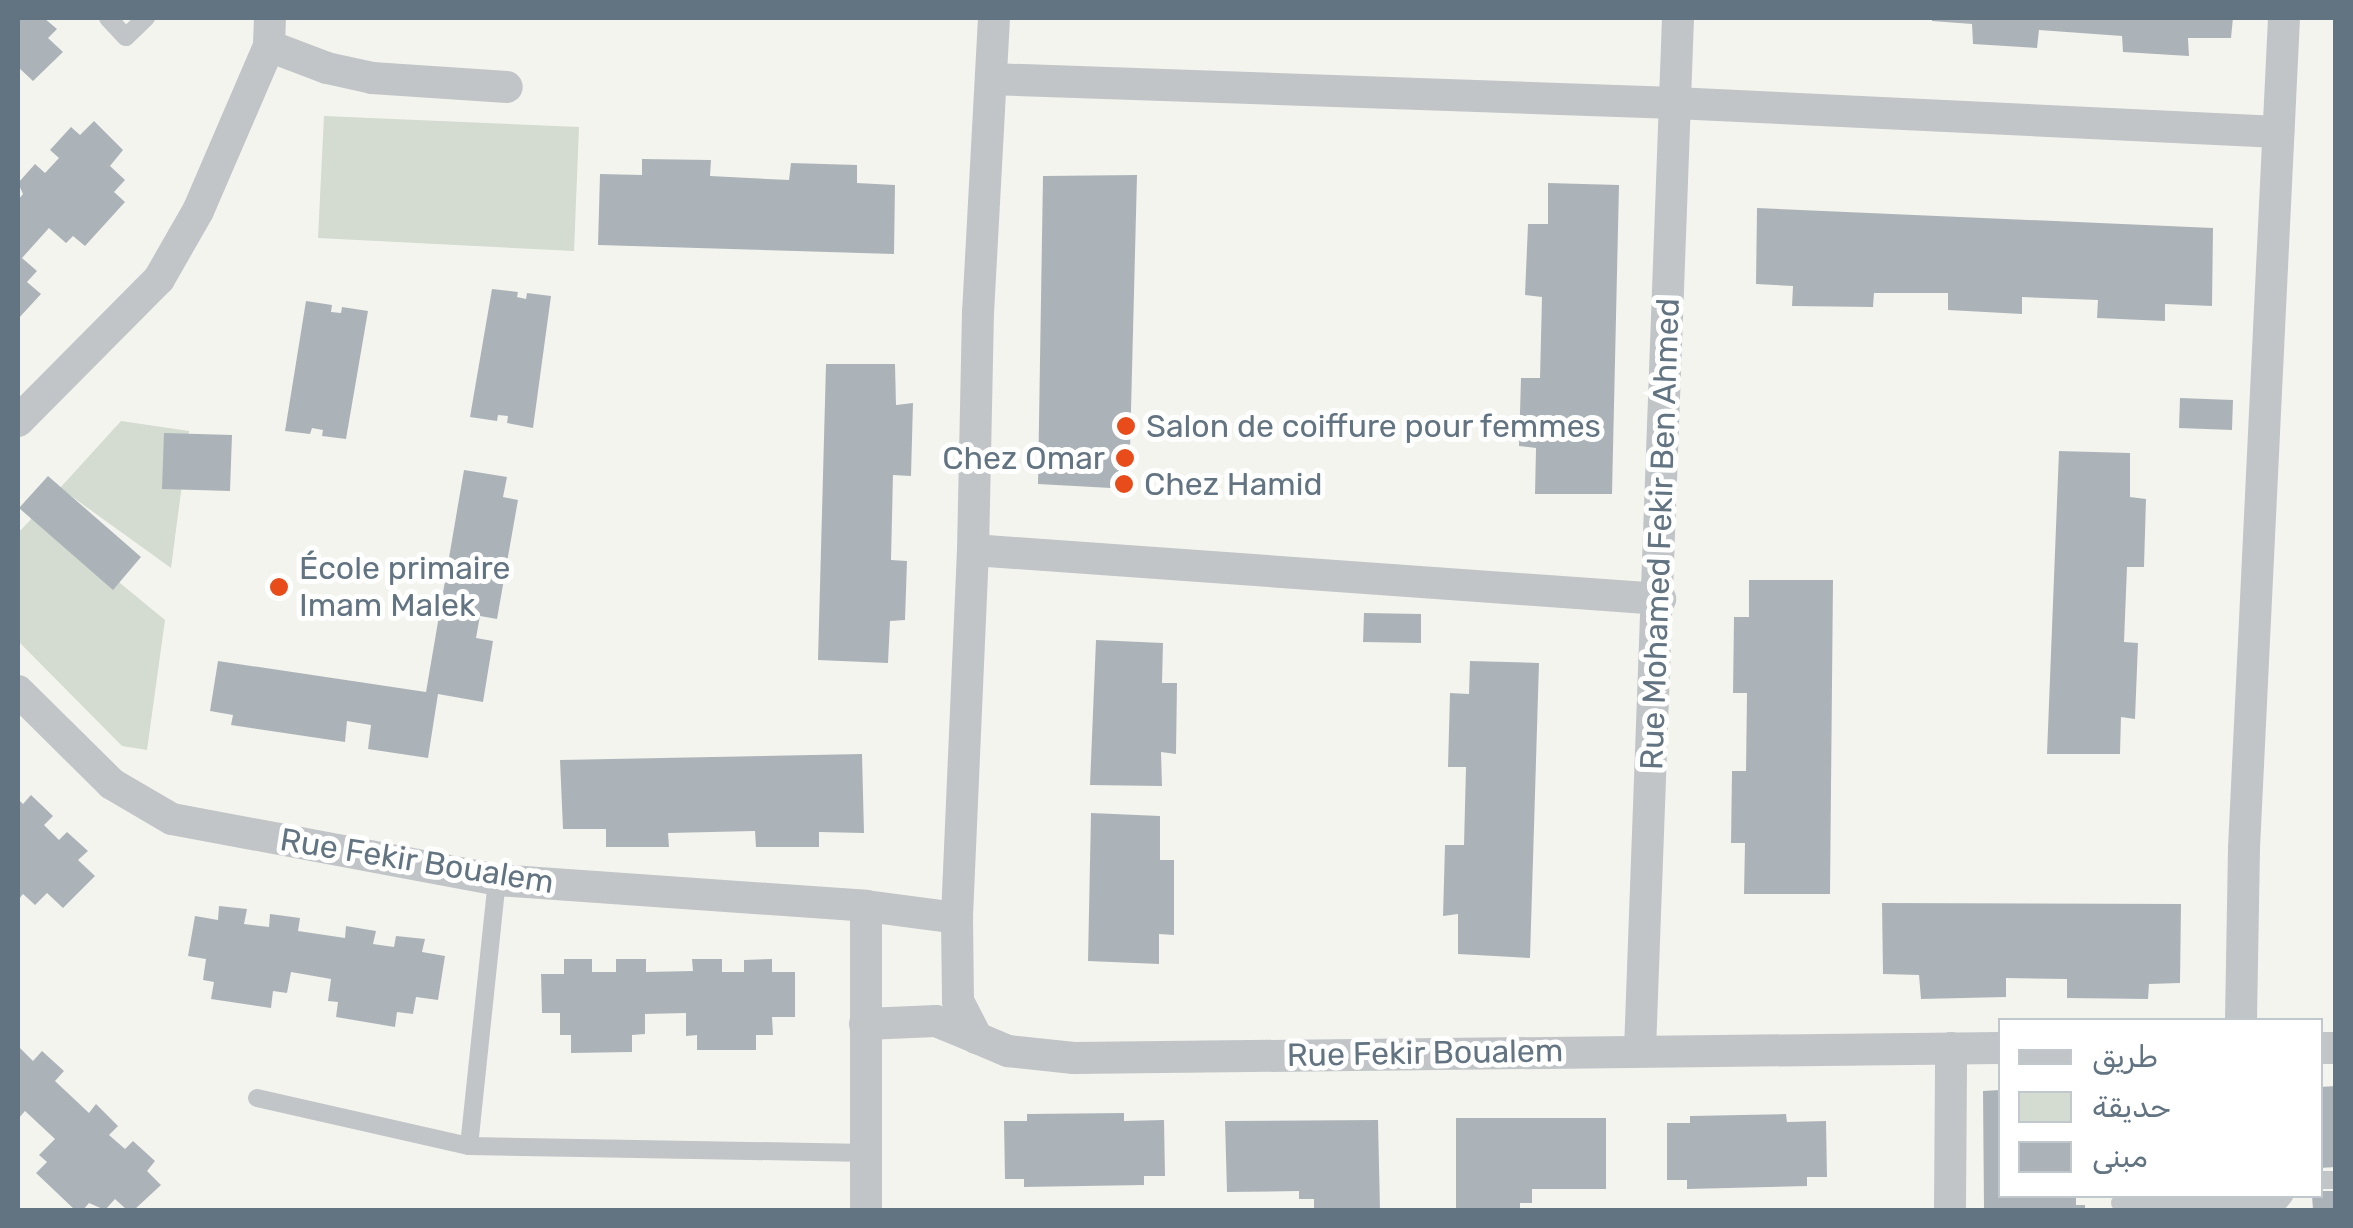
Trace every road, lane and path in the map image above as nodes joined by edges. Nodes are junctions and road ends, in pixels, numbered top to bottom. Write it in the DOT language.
graph roads {
  1 [pos="108,18"];
  2 [pos="146,18"];
  3 [pos="994,18"];
  4 [pos="1678,18"];
  5 [pos="2284,18"];
  6 [pos="269,32"];
  7 [pos="991,79"];
  8 [pos="507,87"];
  9 [pos="1675,103"];
  10 [pos="2278,132"];
  11 [pos="18,421"];
  12 [pos="974,550"];
  13 [pos="1660,599"];
  14 [pos="18,691"];
  15 [pos="497,880"];
  16 [pos="866,906"];
  17 [pos="957,918"];
  18 [pos="2242,1018"];
  19 [pos="865,1024"];
  20 [pos="977,1038"];
  21 [pos="1951,1048"];
  22 [pos="1998,1048"];
  23 [pos="1640,1050"];
  24 [pos="256,1098"];
  25 [pos="469,1146"];
  26 [pos="867,1153"];
  27 [pos="2282,1198"];
  28 [pos="2120,1203"];
  29 [pos="866,1210"];
  30 [pos="1950,1210"];
  1 -- 2 [label="lane"];
  3 -- 7 [label="street"];
  4 -- 9 [label="street, Rue Mohamed Fekir Ben Ahmed"];
  5 -- 10 [label="street"];
  6 -- 8 [label="street"];
  6 -- 11 [label="street"];
  7 -- 9 [label="street"];
  7 -- 12 [label="street"];
  9 -- 10 [label="street"];
  9 -- 13 [label="street, Rue Mohamed Fekir Ben Ahmed"];
  10 -- 18 [label="street"];
  12 -- 13 [label="street"];
  12 -- 17 [label="street"];
  13 -- 23 [label="street, Rue Mohamed Fekir Ben Ahmed"];
  14 -- 15 [label="street, Rue Fekir Boualem"];
  15 -- 16 [label="street, Rue Fekir Boualem"];
  15 -- 25 [label="lane"];
  16 -- 17 [label="street, Rue Fekir Boualem"];
  16 -- 19 [label="street"];
  17 -- 20 [label="street"];
  19 -- 20 [label="street, Rue Fekir Boualem"];
  19 -- 26 [label="street"];
  20 -- 23 [label="street, Rue Fekir Boualem"];
  21 -- 22 [label="street, Rue Fekir Boualem"];
  21 -- 23 [label="street, Rue Fekir Boualem"];
  21 -- 30 [label="street"];
  24 -- 25 [label="lane"];
  25 -- 26 [label="lane"];
  26 -- 29 [label="street"];
  27 -- 28 [label="lane"];
}
